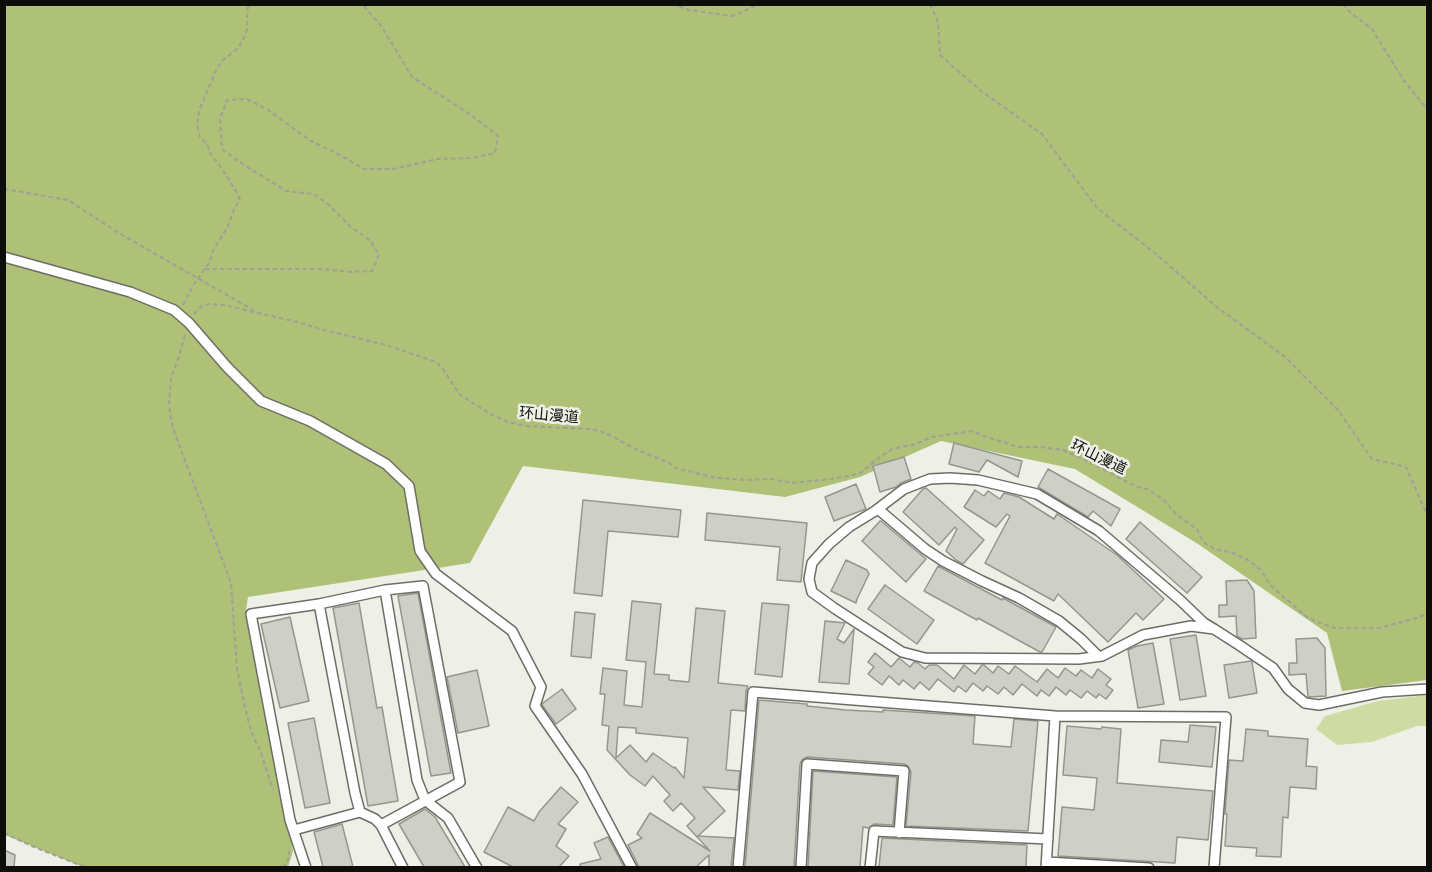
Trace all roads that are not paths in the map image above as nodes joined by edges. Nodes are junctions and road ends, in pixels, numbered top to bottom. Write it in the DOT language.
graph roads {
  1 [pos="4,257"];
  2 [pos="878,508"];
  3 [pos="385,591"];
  4 [pos="319,604"];
  5 [pos="1214,629"];
  6 [pos="1098,656"];
  7 [pos="1428,689"];
  8 [pos="1055,716"];
  9 [pos="425,800"];
  10 [pos="360,812"];
  11 [pos="381,825"];
  12 [pos="294,830"];
  13 [pos="898,833"];
  14 [pos="1048,839"];
  15 [pos="1046,865"];
  16 [pos="306,867"];
  17 [pos="403,867"];
  18 [pos="477,867"];
  19 [pos="632,867"];
  20 [pos="738,867"];
  21 [pos="801,867"];
  22 [pos="870,867"];
  23 [pos="1149,867"];
  24 [pos="1214,867"];
  1 -- 19 [label="street"];
  2 -- 5 [label="street"];
  2 -- 6 [label="street"];
  2 -- 6 [label="street"];
  3 -- 4 [label="street"];
  3 -- 9 [label="street"];
  3 -- 9 [label="street"];
  4 -- 10 [label="street"];
  4 -- 12 [label="street"];
  5 -- 6 [label="street"];
  5 -- 7 [label="street"];
  8 -- 14 [label="street"];
  8 -- 20 [label="street"];
  8 -- 24 [label="street"];
  9 -- 11 [label="street"];
  9 -- 18 [label="street"];
  10 -- 11 [label="street"];
  10 -- 12 [label="street"];
  11 -- 17 [label="street"];
  12 -- 16 [label="street"];
  13 -- 14 [label="street"];
  13 -- 21 [label="street"];
  13 -- 22 [label="street"];
  14 -- 15 [label="street"];
  15 -- 23 [label="street"];
}
